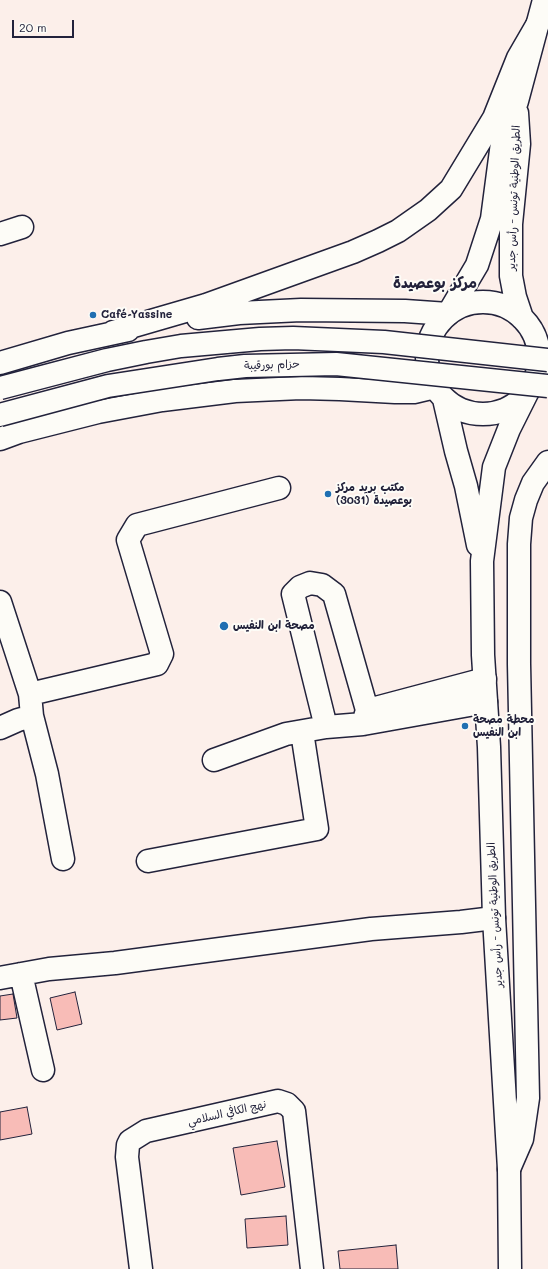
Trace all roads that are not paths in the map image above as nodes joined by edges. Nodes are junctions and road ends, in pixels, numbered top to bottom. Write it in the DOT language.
graph roads {
  1 [pos="542,10"];
  2 [pos="517,101"];
  3 [pos="22,227"];
  4 [pos="0,234"];
  5 [pos="448,314"];
  6 [pos="522,318"];
  7 [pos="113,332"];
  8 [pos="548,360"];
  9 [pos="0,363"];
  10 [pos="548,386"];
  11 [pos="0,388"];
  12 [pos="440,393"];
  13 [pos="527,393"];
  14 [pos="0,416"];
  15 [pos="0,439"];
  16 [pos="548,462"];
  17 [pos="278,488"];
  18 [pos="482,561"];
  19 [pos="0,602"];
  20 [pos="485,679"];
  21 [pos="30,694"];
  22 [pos="486,702"];
  23 [pos="32,716"];
  24 [pos="365,717"];
  25 [pos="326,727"];
  26 [pos="0,728"];
  27 [pos="302,732"];
  28 [pos="214,760"];
  29 [pos="63,859"];
  30 [pos="148,861"];
  31 [pos="494,918"];
  32 [pos="10,976"];
  33 [pos="43,1070"];
  34 [pos="509,1170"];
  35 [pos="141,1269"];
  36 [pos="312,1269"];
  37 [pos="510,1269"];
  1 -- 2 [label="main road, الطريق الوطنية تونس - رأس جدير"];
  1 -- 7 [label="main road"];
  2 -- 5 [label="main road, الطريق الوطنية تونس - رأس جدير"];
  2 -- 6 [label="main road, الطريق الوطنية تونس - رأس جدير"];
  3 -- 4 [label="main road"];
  5 -- 6 [label="main road"];
  5 -- 7 [label="main road"];
  5 -- 12 [label="main road"];
  6 -- 13 [label="main road"];
  7 -- 9 [label="main road"];
  8 -- 11 [label="main road, bridge"];
  10 -- 14 [label="main road, حزام بورقيبة, bridge"];
  12 -- 13 [label="main road"];
  12 -- 15 [label="main road"];
  12 -- 18 [label="main road, الطريق الوطنية تونس - رأس جدير"];
  13 -- 18 [label="main road, الطريق الوطنية تونس - رأس جدير"];
  16 -- 34 [label="main road"];
  17 -- 21 [label="main road"];
  18 -- 20 [label="main road, الطريق الوطنية تونس - رأس جدير"];
  19 -- 21 [label="main road"];
  20 -- 22 [label="main road, الطريق الوطنية تونس - رأس جدير"];
  20 -- 24 [label="main road"];
  21 -- 23 [label="main road"];
  22 -- 24 [label="main road"];
  22 -- 31 [label="main road, الطريق الوطنية تونس - رأس جدير"];
  23 -- 26 [label="main road"];
  23 -- 29 [label="main road"];
  24 -- 25 [label="main road"];
  24 -- 25 [label="main road"];
  25 -- 27 [label="main road"];
  27 -- 28 [label="main road"];
  27 -- 30 [label="main road"];
  31 -- 32 [label="main road"];
  31 -- 34 [label="main road, الطريق الوطنية تونس - رأس جدير"];
  32 -- 33 [label="main road"];
  34 -- 37 [label="main road, الطريق الوطنية تونس - رأس جدير"];
  35 -- 36 [label="main road, نهج الكافي السلامي"];
}
